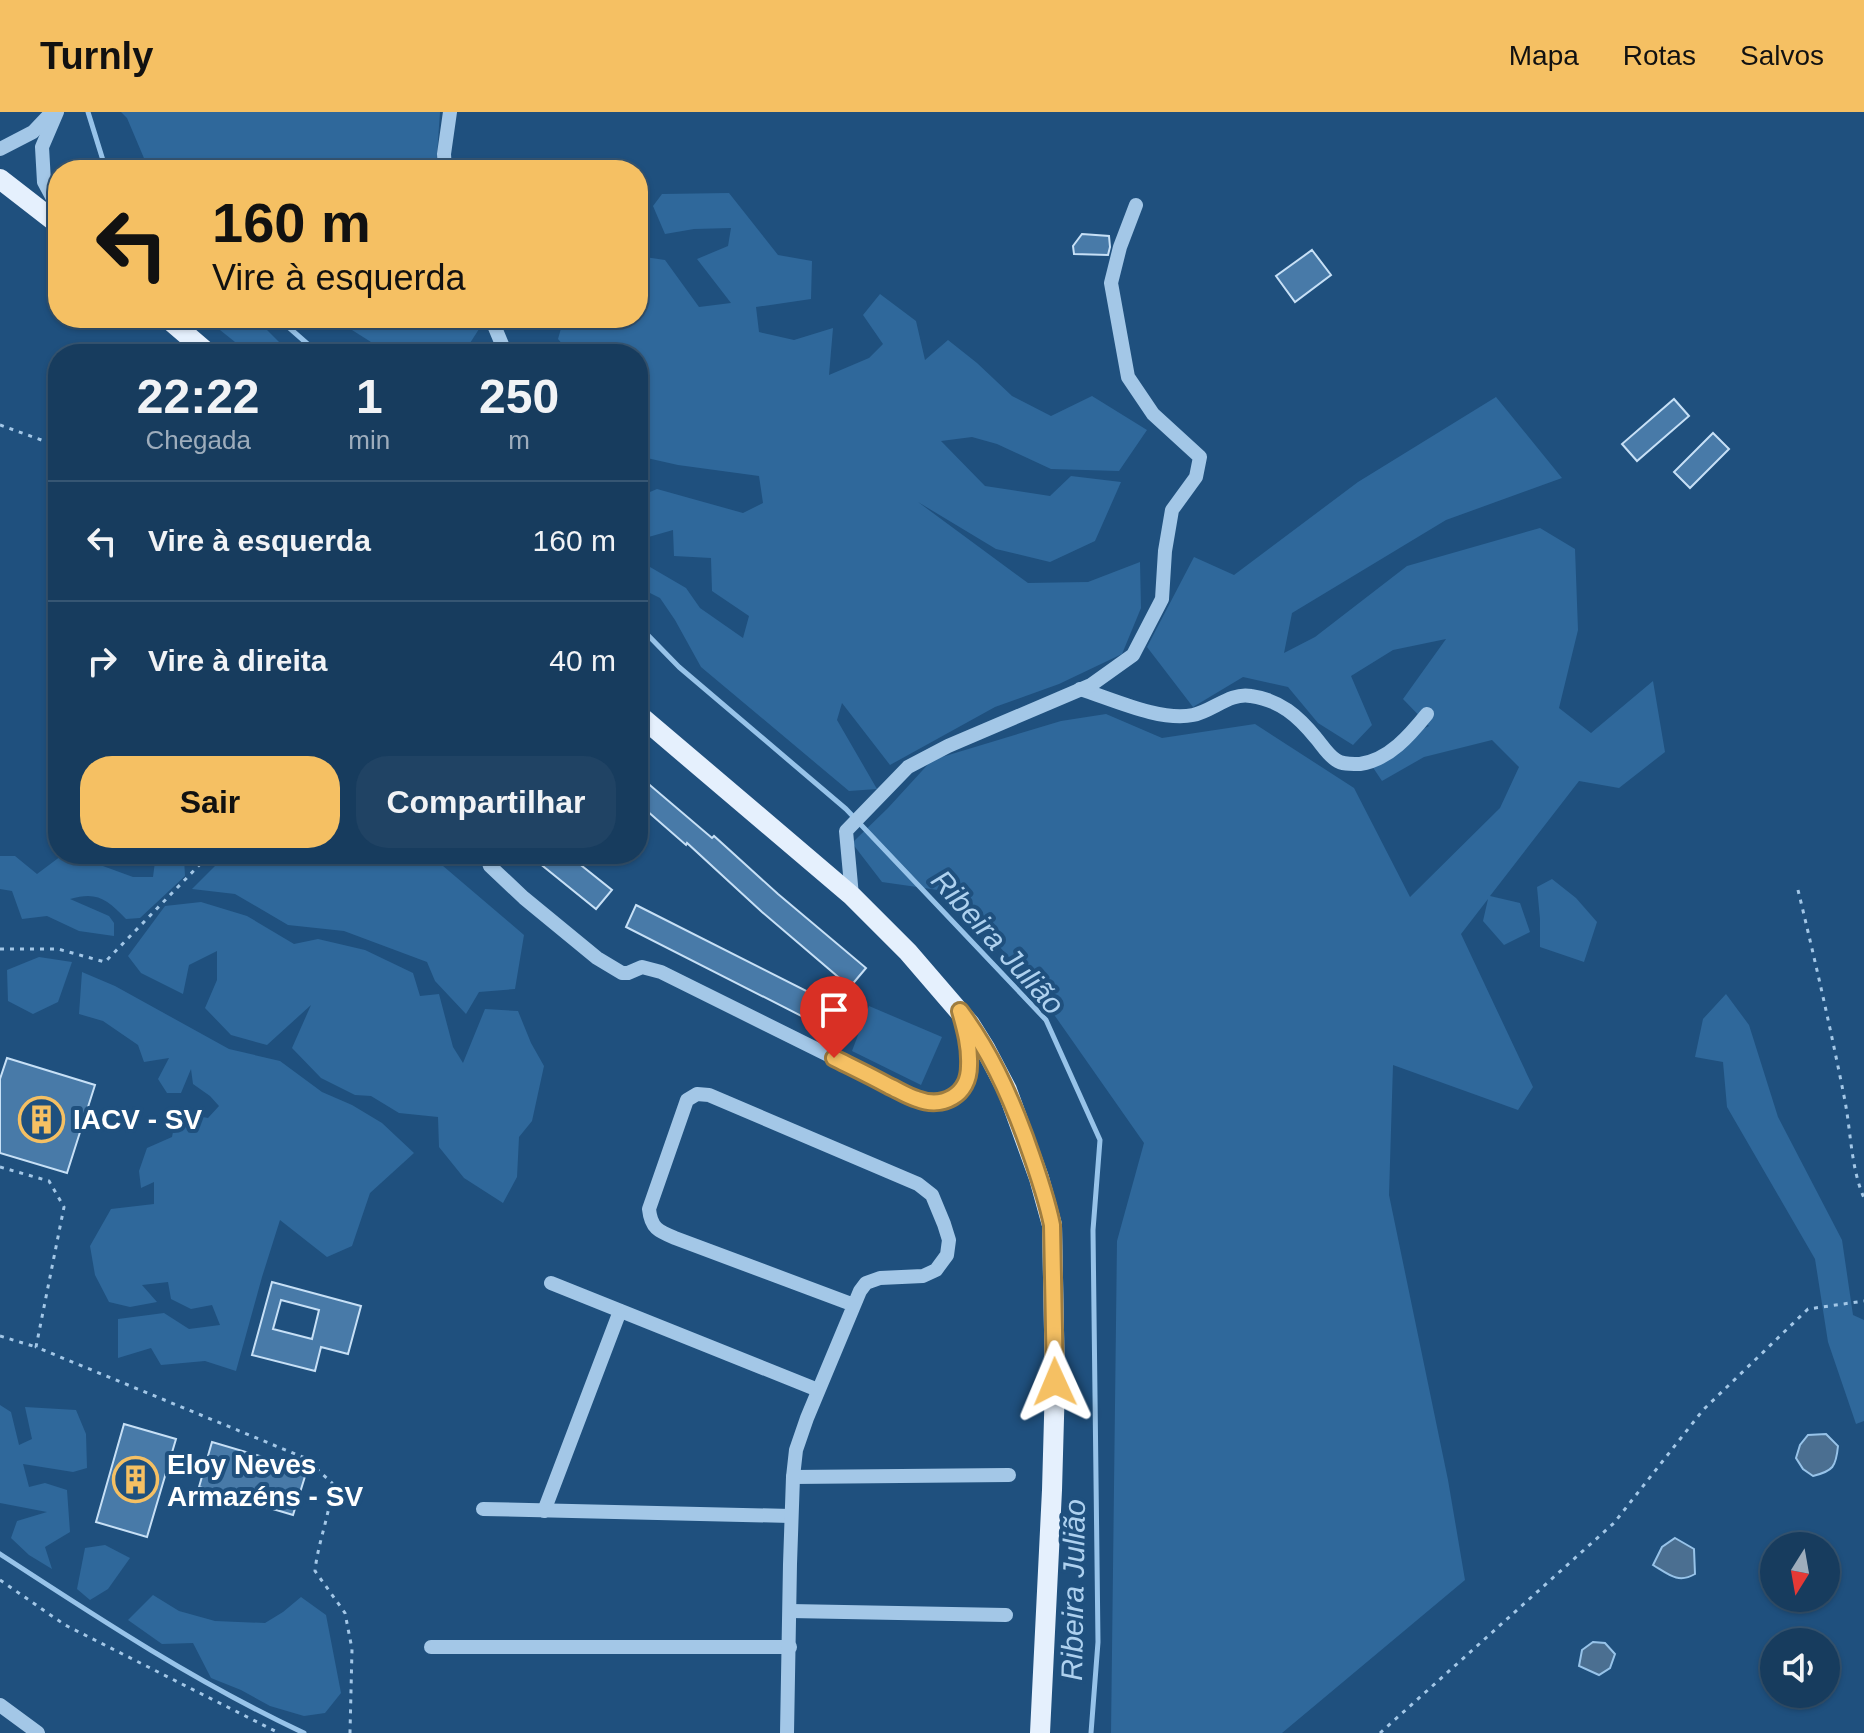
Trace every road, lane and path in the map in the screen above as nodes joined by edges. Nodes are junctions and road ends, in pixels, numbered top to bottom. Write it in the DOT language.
graph roads {
  1 [pos="54,112"];
  2 [pos="450,112"];
  3 [pos="0,149"];
  4 [pos="444,160"];
  5 [pos="0,179"];
  6 [pos="48,189"];
  7 [pos="0,192"];
  8 [pos="25,198"];
  9 [pos="1136,205"];
  10 [pos="48,216"];
  11 [pos="179,328"];
  12 [pos="197,344"];
  13 [pos="0,425"];
  14 [pos="48,442"];
  15 [pos="1080,689"];
  16 [pos="1427,714"];
  17 [pos="648,723"];
  18 [pos="200,864"];
  19 [pos="489,864"];
  20 [pos="1798,890"];
  21 [pos="852,896"];
  22 [pos="0,949"];
  23 [pos="960,1011"];
  24 [pos="0,1167"];
  25 [pos="1864,1198"];
  26 [pos="551,1283"];
  27 [pos="1864,1301"];
  28 [pos="854,1305"];
  29 [pos="620,1311"];
  30 [pos="0,1336"];
  31 [pos="36,1347"];
  32 [pos="818,1390"];
  33 [pos="1009,1475"];
  34 [pos="793,1477"];
  35 [pos="483,1509"];
  36 [pos="544,1511"];
  37 [pos="791,1516"];
  38 [pos="0,1580"];
  39 [pos="790,1611"];
  40 [pos="1006,1615"];
  41 [pos="431,1647"];
  42 [pos="790,1647"];
  43 [pos="0,1705"];
  44 [pos="38,1733"];
  45 [pos="279,1733"];
  46 [pos="350,1733"];
  47 [pos="787,1733"];
  48 [pos="1040,1733"];
  49 [pos="1380,1733"];
  1 -- 3 [label="street"];
  1 -- 6 [label="street"];
  2 -- 4 [label="street"];
  5 -- 8 [label="main road"];
  7 -- 8 [label="street"];
  8 -- 10 [label="main road"];
  9 -- 15 [label="street"];
  11 -- 12 [label="main road"];
  13 -- 14 [label="path"];
  15 -- 16 [label="street"];
  15 -- 21 [label="street"];
  17 -- 21 [label="main road"];
  18 -- 22 [label="path"];
  19 -- 23 [label="street"];
  20 -- 25 [label="path"];
  21 -- 23 [label="main road"];
  23 -- 48 [label="main road"];
  24 -- 31 [label="path"];
  26 -- 29 [label="street"];
  27 -- 49 [label="path"];
  28 -- 28 [label="street"];
  28 -- 32 [label="street"];
  29 -- 32 [label="street"];
  29 -- 36 [label="street"];
  30 -- 31 [label="path"];
  31 -- 46 [label="path"];
  32 -- 34 [label="street"];
  33 -- 34 [label="street"];
  34 -- 37 [label="street"];
  35 -- 36 [label="street"];
  36 -- 37 [label="street"];
  37 -- 39 [label="street"];
  38 -- 45 [label="path"];
  39 -- 40 [label="street"];
  39 -- 42 [label="street"];
  41 -- 42 [label="street"];
  42 -- 47 [label="street"];
  43 -- 44 [label="street"];
}
